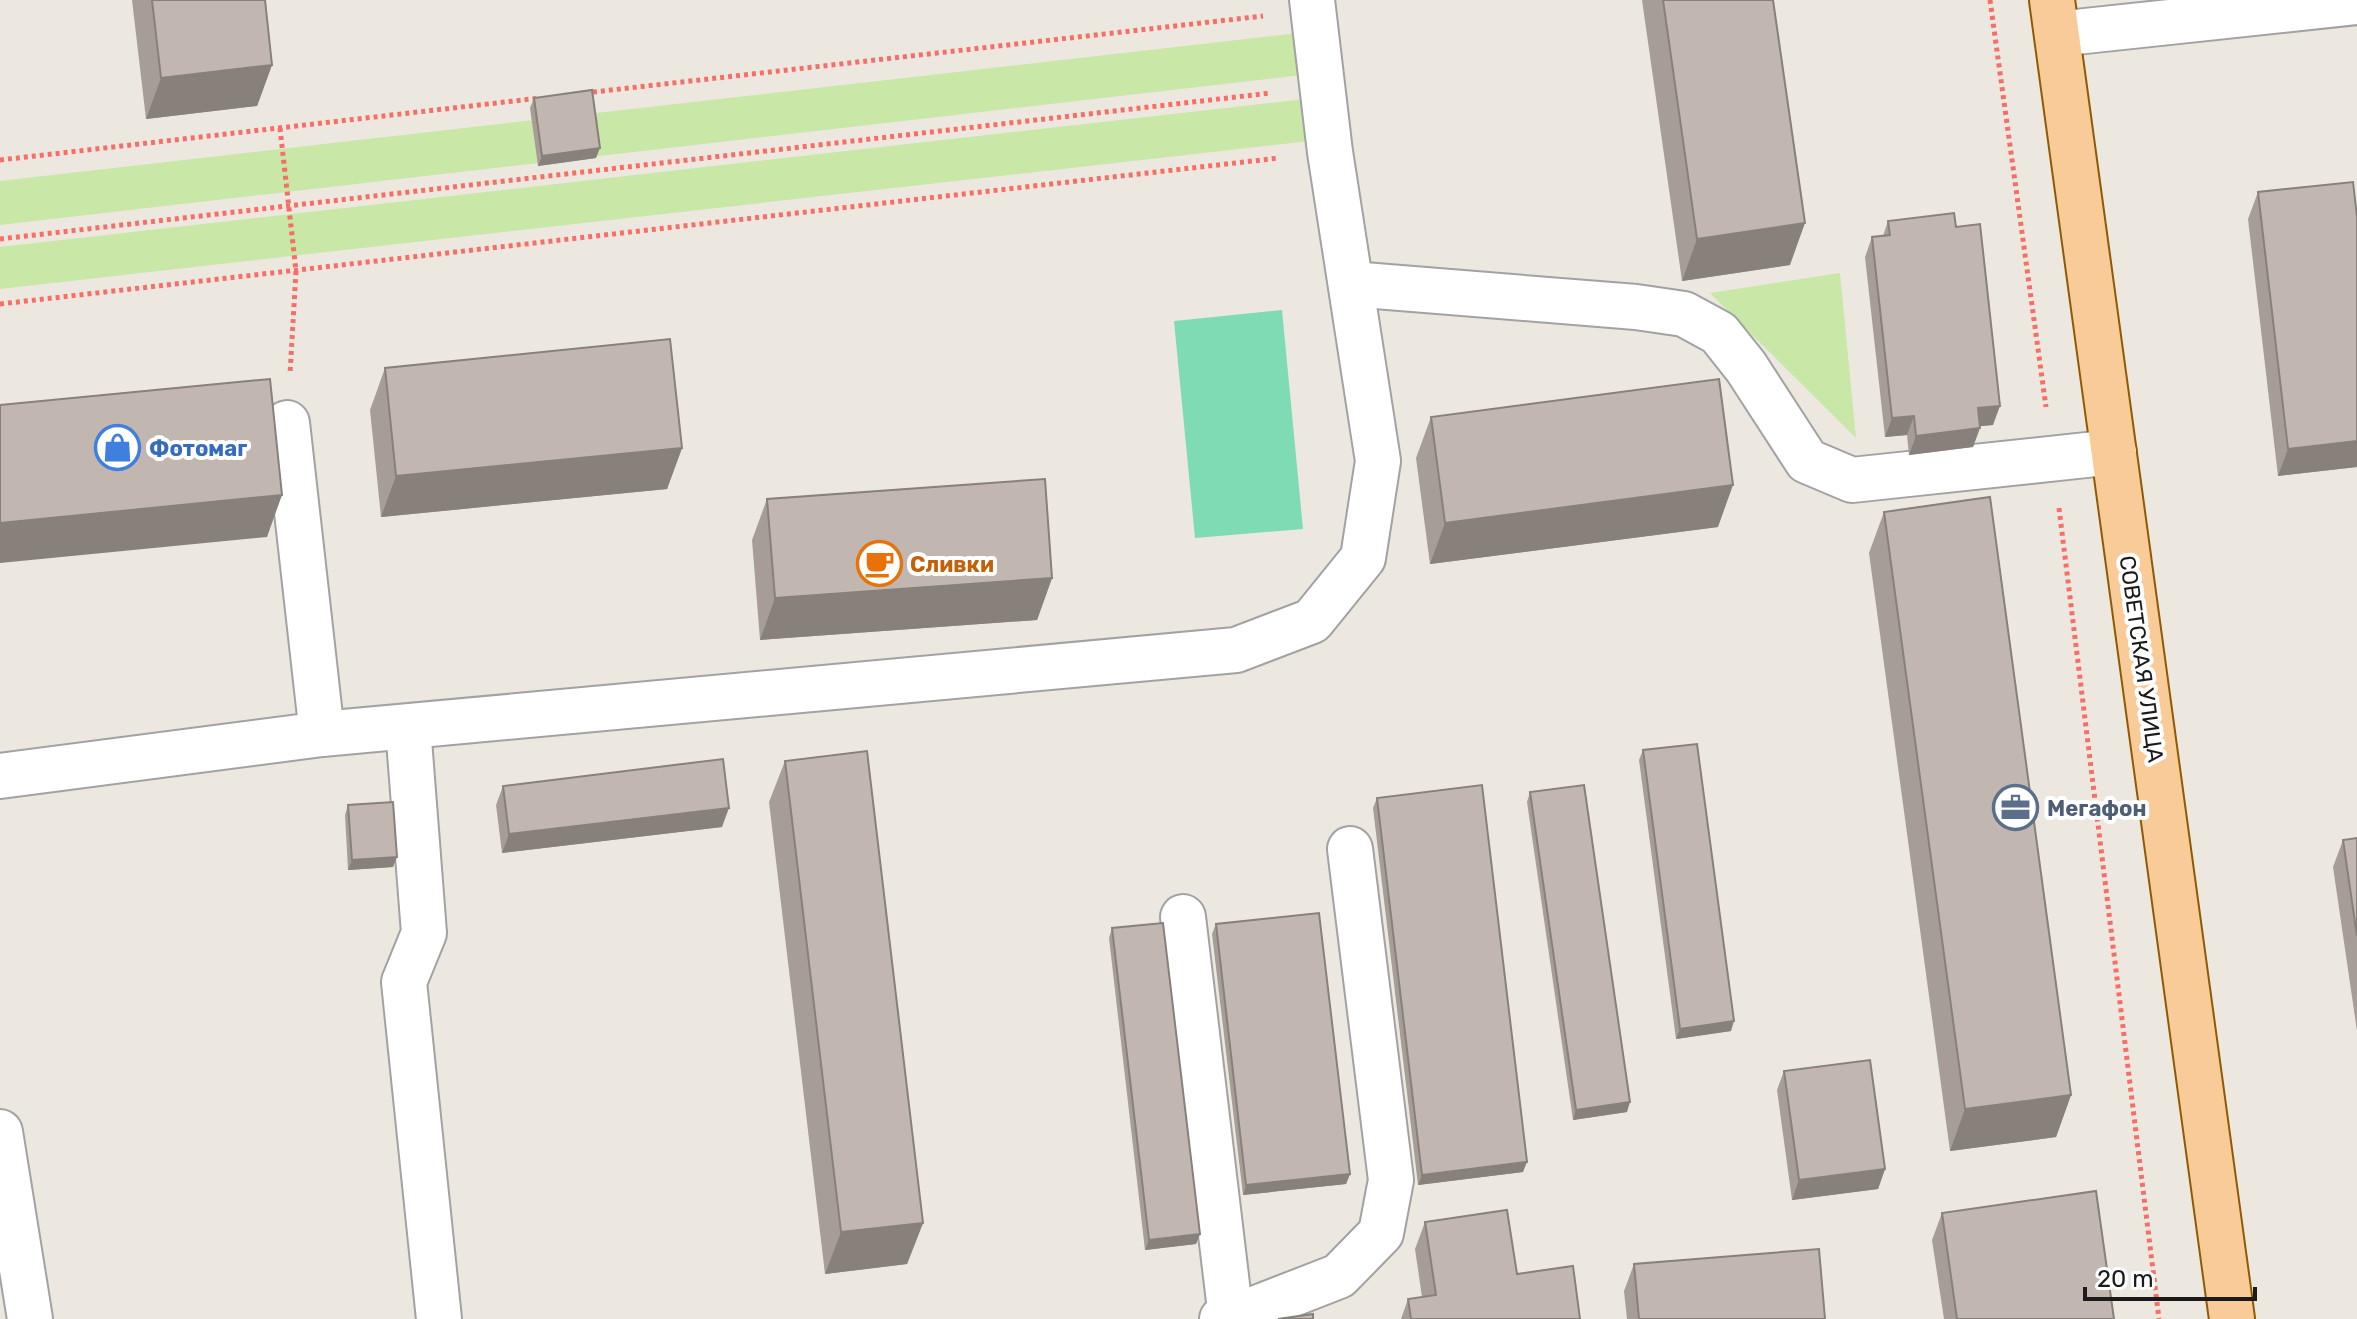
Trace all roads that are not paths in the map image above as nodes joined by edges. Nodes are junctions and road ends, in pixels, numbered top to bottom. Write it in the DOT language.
graph roads {
  1 [pos="2357,2"];
  2 [pos="1312,5"];
  3 [pos="2055,17"];
  4 [pos="1351,284"];
  5 [pos="287,423"];
  6 [pos="2114,452"];
  7 [pos="408,727"];
  8 [pos="322,734"];
  9 [pos="0,776"];
  10 [pos="1350,849"];
  11 [pos="1183,917"];
  12 [pos="0,1132"];
  13 [pos="1231,1318"];
  14 [pos="30,1319"];
  15 [pos="439,1319"];
  16 [pos="1222,1319"];
  17 [pos="2232,1319"];
  1 -- 3 [label="street"];
  2 -- 4 [label="street"];
  3 -- 6 [label="main road, СОВЕТСКАЯ УЛИЦА"];
  4 -- 6 [label="street"];
  4 -- 7 [label="street"];
  5 -- 8 [label="street"];
  6 -- 17 [label="main road, СОВЕТСКАЯ УЛИЦА"];
  7 -- 8 [label="street"];
  7 -- 15 [label="street"];
  8 -- 9 [label="street"];
  10 -- 13 [label="street"];
  11 -- 13 [label="street"];
  12 -- 14 [label="street"];
  13 -- 16 [label="street"];
}
